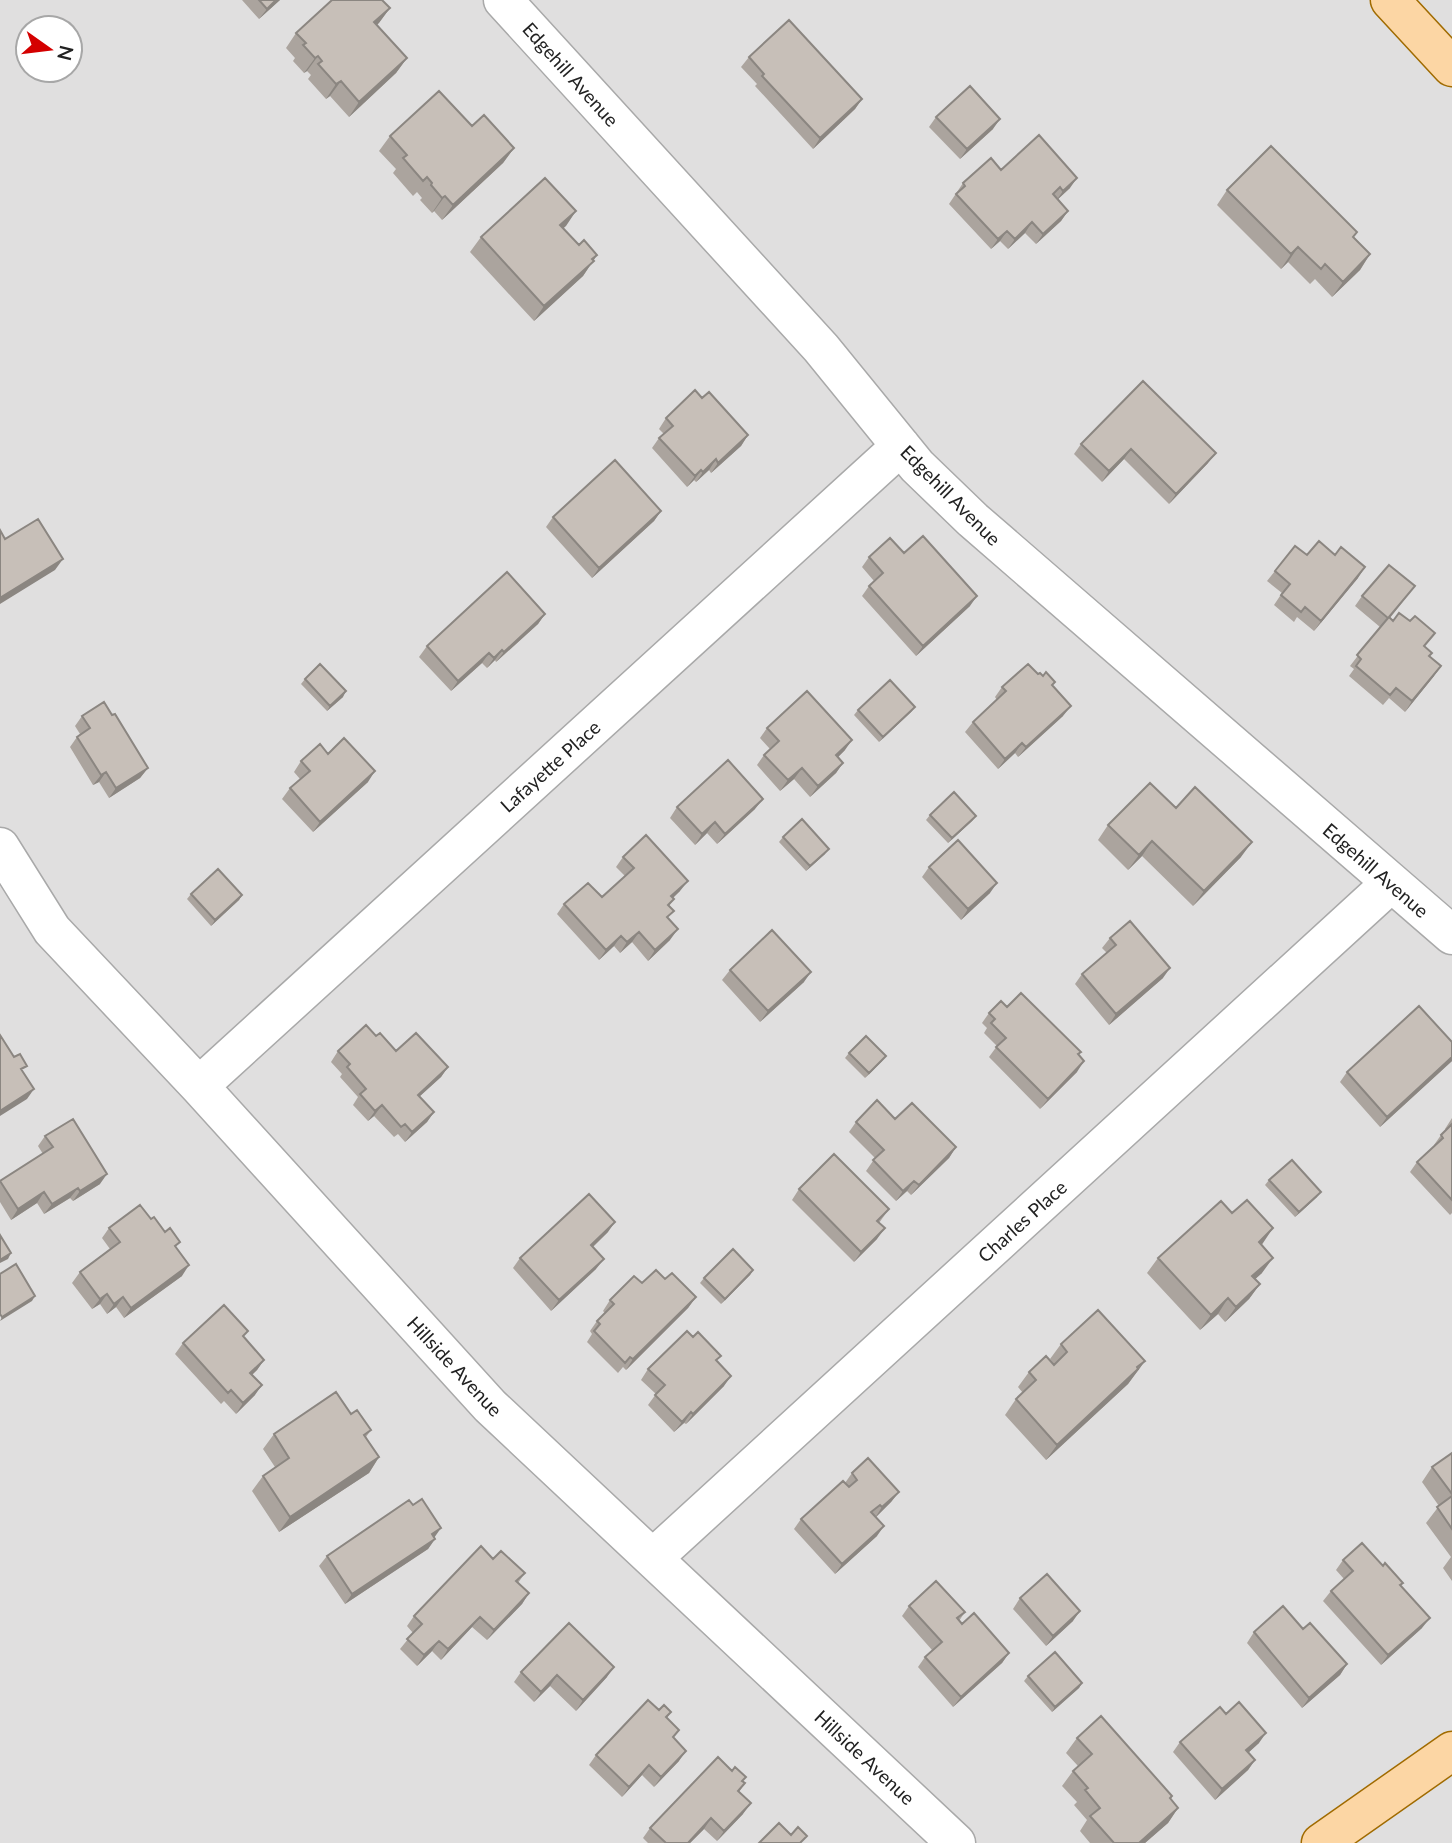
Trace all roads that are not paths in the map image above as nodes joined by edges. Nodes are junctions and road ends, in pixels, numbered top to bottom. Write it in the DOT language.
graph roads {
  1 [pos="503,0"];
  2 [pos="1390,0"];
  3 [pos="1452,67"];
  4 [pos="901,446"];
  5 [pos="0,847"];
  6 [pos="1391,883"];
  7 [pos="1452,935"];
  8 [pos="199,1086"];
  9 [pos="653,1558"];
  10 [pos="1452,1751"];
  11 [pos="956,1843"];
  12 [pos="1321,1843"];
  1 -- 4 [label="street, Edgehill Avenue"];
  2 -- 3 [label="main road"];
  4 -- 6 [label="street, Edgehill Avenue"];
  4 -- 8 [label="street, Lafayette Place"];
  5 -- 8 [label="street, Hillside Avenue"];
  6 -- 7 [label="street, Edgehill Avenue"];
  6 -- 9 [label="street, Charles Place"];
  8 -- 9 [label="street, Hillside Avenue"];
  9 -- 11 [label="street, Hillside Avenue"];
  10 -- 12 [label="main road"];
}
